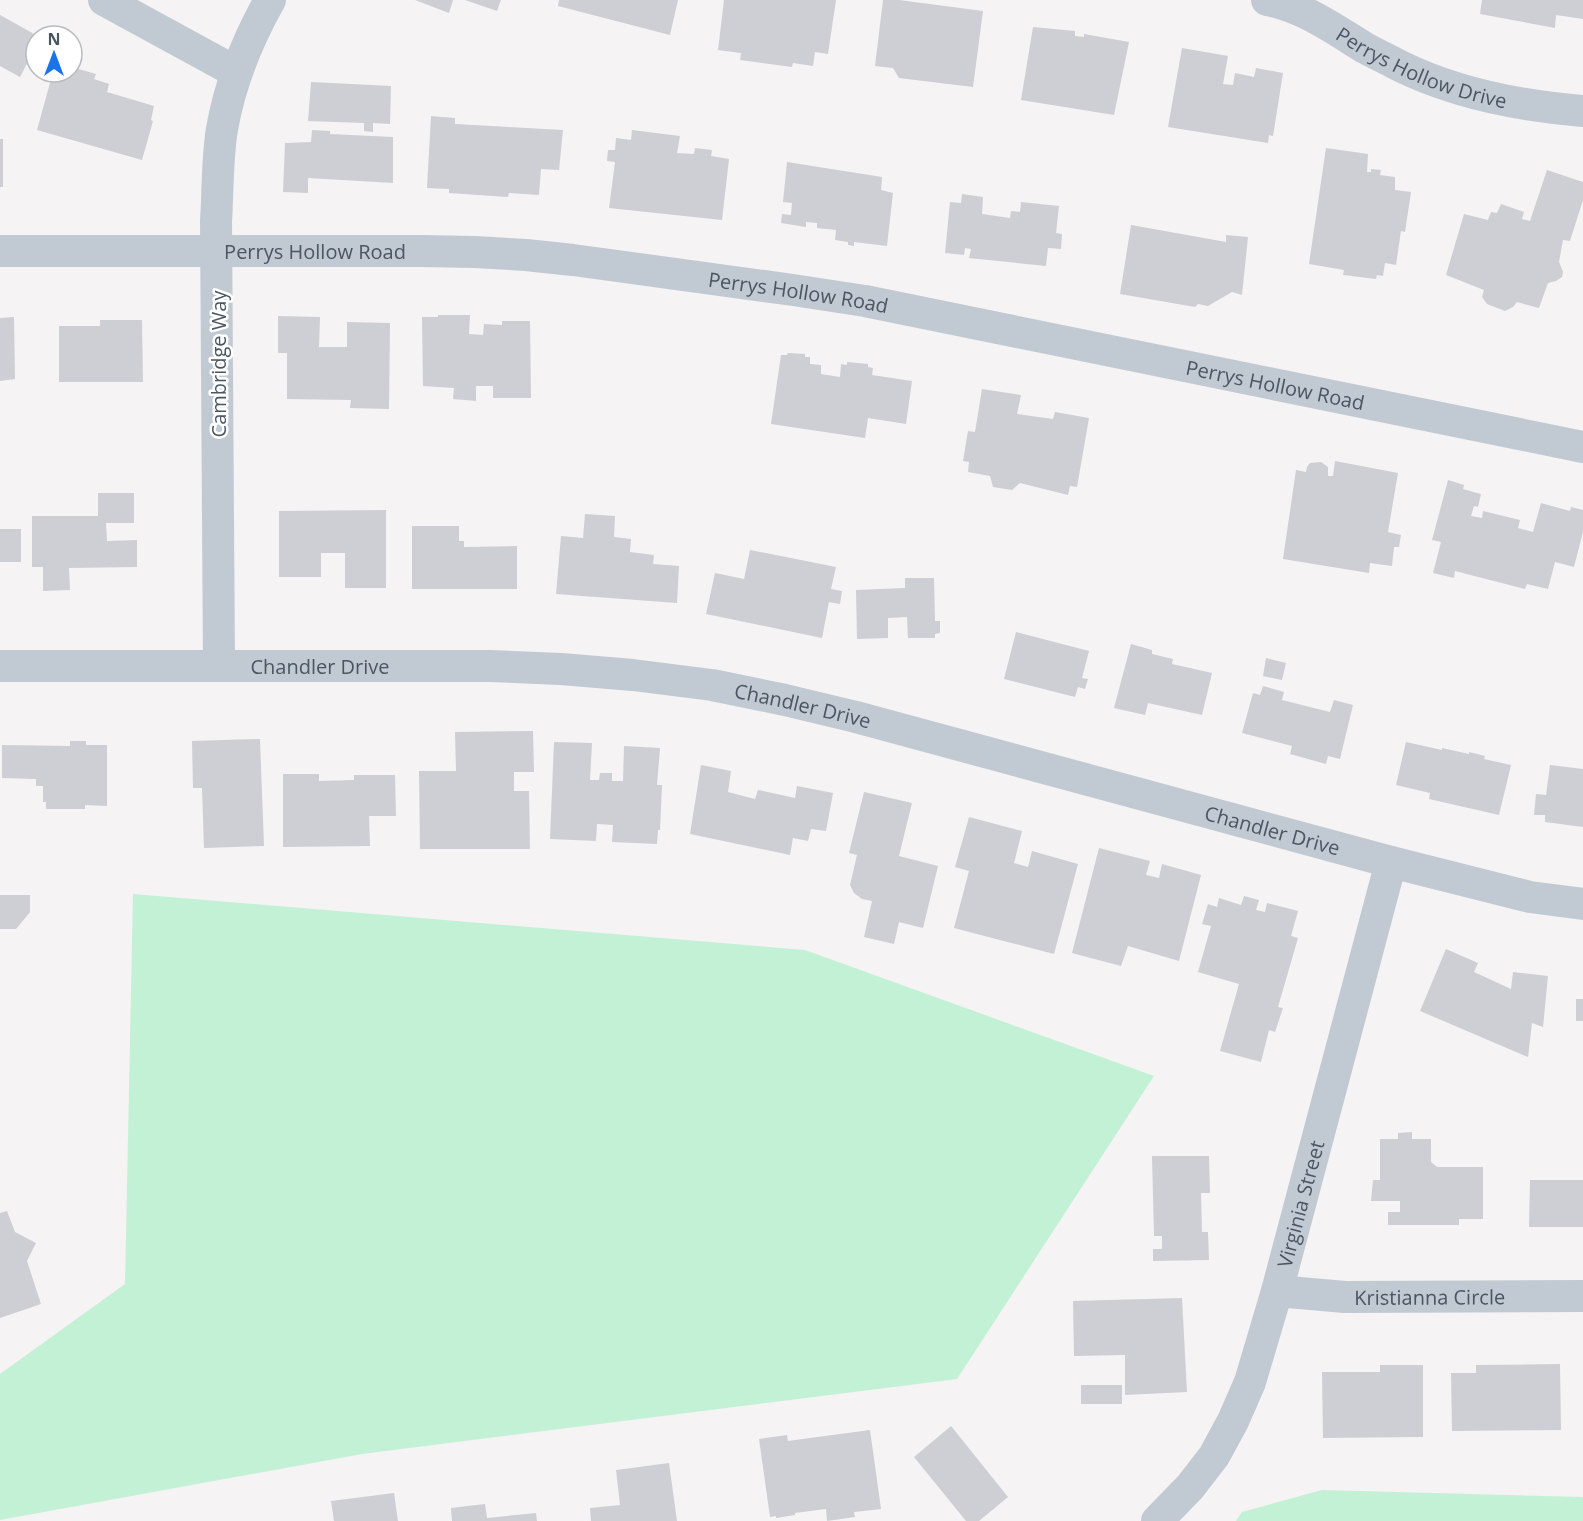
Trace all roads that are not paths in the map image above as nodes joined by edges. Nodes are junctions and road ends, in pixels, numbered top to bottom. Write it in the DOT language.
graph roads {
  1 [pos="104,0"];
  2 [pos="270,0"];
  3 [pos="1268,0"];
  4 [pos="236,72"];
  5 [pos="1583,111"];
  6 [pos="0,251"];
  7 [pos="216,251"];
  8 [pos="1583,447"];
  9 [pos="0,666"];
  10 [pos="219,666"];
  11 [pos="1391,862"];
  12 [pos="1583,904"];
  13 [pos="1277,1291"];
  14 [pos="1583,1296"];
  15 [pos="1157,1521"];
  1 -- 4 [label="street"];
  2 -- 4 [label="street, Cambridge Way"];
  3 -- 5 [label="street, Perrys Hollow Drive"];
  4 -- 7 [label="street, Cambridge Way"];
  6 -- 7 [label="street, Perrys Hollow Road"];
  7 -- 8 [label="street, Perrys Hollow Road"];
  7 -- 10 [label="street, Cambridge Way"];
  9 -- 10 [label="street, Chandler Drive"];
  10 -- 11 [label="street, Chandler Drive"];
  11 -- 12 [label="street, Chandler Drive"];
  11 -- 13 [label="street, Virginia Street"];
  13 -- 14 [label="street, Kristianna Circle"];
  13 -- 15 [label="street, Virginia Street"];
}
